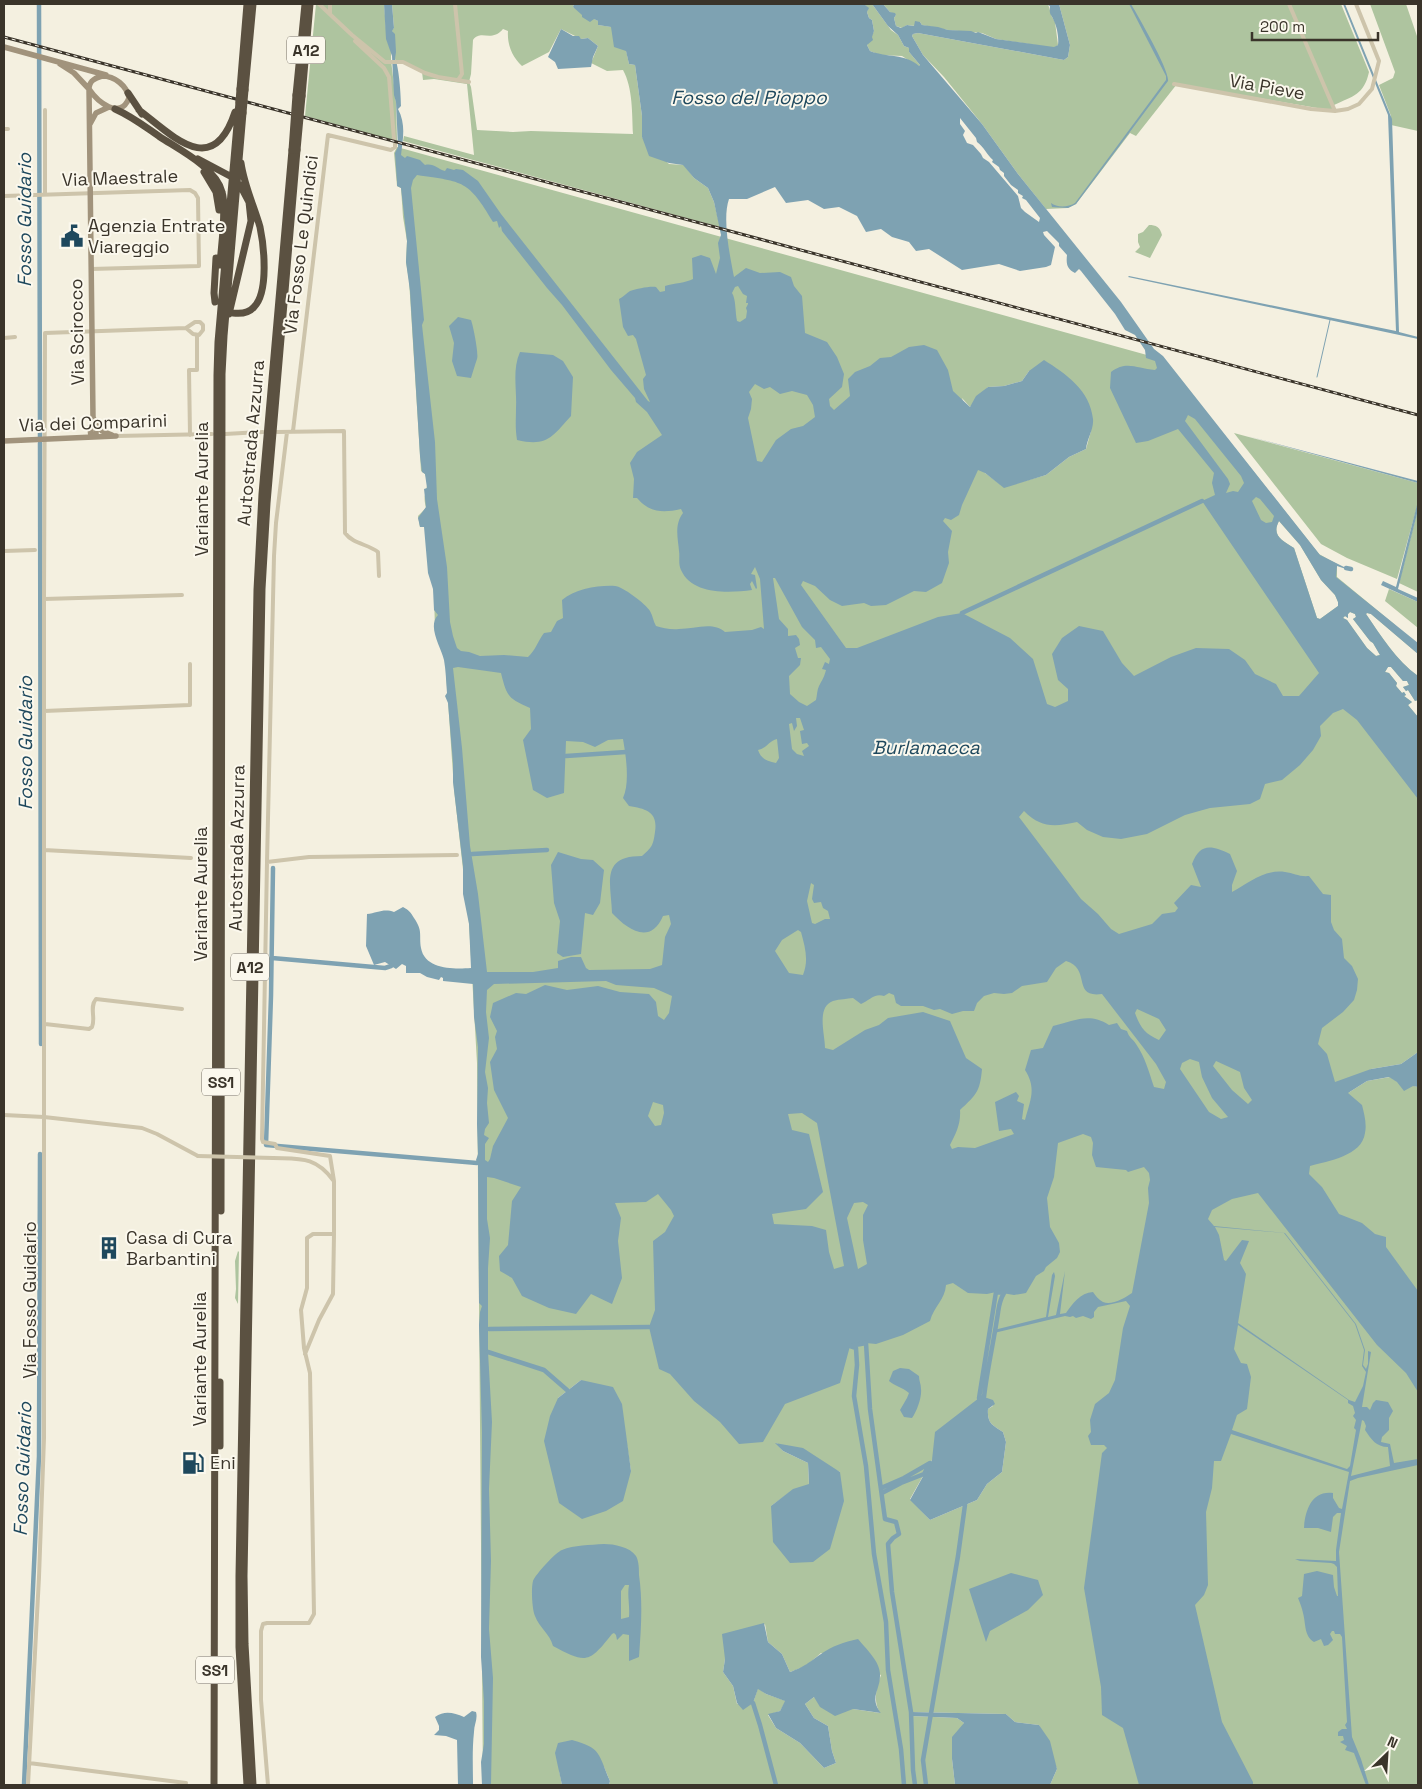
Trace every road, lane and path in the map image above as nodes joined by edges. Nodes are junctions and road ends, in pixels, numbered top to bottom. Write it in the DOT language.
graph roads {
  1 [pos="248,4"];
  2 [pos="253,4"];
  3 [pos="304,4"];
  4 [pos="310,4"];
  5 [pos="319,4"];
  6 [pos="330,4"];
  7 [pos="455,4"];
  8 [pos="1289,4"];
  9 [pos="1356,4"];
  10 [pos="330,13"];
  11 [pos="346,29"];
  12 [pos="4,47"];
  13 [pos="52,60"];
  14 [pos="108,76"];
  15 [pos="458,80"];
  16 [pos="469,82"];
  17 [pos="1174,84"];
  18 [pos="89,89"];
  19 [pos="242,90"];
  20 [pos="128,93"];
  21 [pos="299,95"];
  22 [pos="112,108"];
  23 [pos="44,110"];
  24 [pos="139,110"];
  25 [pos="1335,111"];
  26 [pos="239,112"];
  27 [pos="89,126"];
  28 [pos="241,140"];
  29 [pos="174,146"];
  30 [pos="294,150"];
  31 [pos="184,153"];
  32 [pos="230,176"];
  33 [pos="240,186"];
  34 [pos="90,193"];
  35 [pos="44,194"];
  36 [pos="4,196"];
  37 [pos="91,269"];
  38 [pos="215,302"];
  39 [pos="233,313"];
  40 [pos="186,328"];
  41 [pos="92,331"];
  42 [pos="196,335"];
  43 [pos="224,336"];
  44 [pos="4,338"];
  45 [pos="15,338"];
  46 [pos="218,342"];
  47 [pos="93,417"];
  48 [pos="96,424"];
  49 [pos="90,428"];
  50 [pos="293,431"];
  51 [pos="263,432"];
  52 [pos="277,432"];
  53 [pos="287,432"];
  54 [pos="212,434"];
  55 [pos="225,434"];
  56 [pos="190,435"];
  57 [pos="116,436"];
  58 [pos="79,437"];
  59 [pos="93,437"];
  60 [pos="45,439"];
  61 [pos="4,441"];
  62 [pos="35,550"];
  63 [pos="4,552"];
  64 [pos="379,576"];
  65 [pos="182,595"];
  66 [pos="44,600"];
  67 [pos="190,664"];
  68 [pos="44,711"];
  69 [pos="44,850"];
  70 [pos="457,855"];
  71 [pos="191,858"];
  72 [pos="267,862"];
  73 [pos="182,1009"];
  74 [pos="44,1024"];
  75 [pos="4,1114"];
  76 [pos="44,1117"];
  77 [pos="334,1181"];
  78 [pos="334,1234"];
  79 [pos="305,1354"];
  80 [pos="29,1764"];
  81 [pos="186,1783"];
  82 [pos="28,1785"];
  83 [pos="214,1785"];
  84 [pos="219,1785"];
  85 [pos="247,1785"];
  86 [pos="253,1785"];
  87 [pos="268,1785"];
  1 -- 19 [label="highway, Variante Aurelia / SS1"];
  2 -- 19 [label="highway, Variante Aurelia / SS1"];
  3 -- 21 [label="highway, Autostrada Azzurra / A12"];
  4 -- 21 [label="highway, Autostrada Azzurra / A12"];
  5 -- 10 [label="street"];
  6 -- 10 [label="street"];
  7 -- 15 [label="street"];
  8 -- 25 [label="street"];
  9 -- 25 [label="street, Via Pieve"];
  10 -- 11 [label="street"];
  11 -- 15 [label="street"];
  11 -- 50 [label="street, Via Fosso Le Quindici"];
  12 -- 13 [label="street"];
  13 -- 14 [label="street"];
  13 -- 18 [label="street"];
  14 -- 18 [label="street"];
  14 -- 20 [label="street"];
  15 -- 16 [label="street"];
  17 -- 25 [label="street, Via Pieve"];
  18 -- 22 [label="street"];
  18 -- 27 [label="street, Via Scirocco"];
  19 -- 26 [label="highway, Variante Aurelia / SS1, bridge"];
  19 -- 26 [label="highway, Variante Aurelia / SS1, bridge"];
  20 -- 22 [label="street"];
  20 -- 24 [label="highway"];
  21 -- 30 [label="highway, Autostrada Azzurra / A12, bridge"];
  22 -- 27 [label="street"];
  22 -- 29 [label="highway"];
  23 -- 35 [label="street, Via Maestrale"];
  24 -- 26 [label="highway"];
  24 -- 29 [label="highway"];
  26 -- 28 [label="highway, Variante Aurelia / SS1"];
  26 -- 46 [label="highway, Variante Aurelia / SS1"];
  27 -- 34 [label="street, Via Scirocco"];
  28 -- 39 [label="highway"];
  28 -- 43 [label="highway, Variante Aurelia / SS1"];
  29 -- 31 [label="highway"];
  30 -- 85 [label="highway, Autostrada Azzurra / A12"];
  30 -- 86 [label="highway, Autostrada Azzurra / A12"];
  31 -- 32 [label="highway"];
  31 -- 38 [label="highway"];
  31 -- 46 [label="highway"];
  33 -- 43 [label="highway"];
  34 -- 35 [label="street, Via Maestrale"];
  34 -- 37 [label="street, Via Scirocco"];
  34 -- 37 [label="street, Via Maestrale"];
  35 -- 36 [label="street, Via Maestrale"];
  37 -- 41 [label="street, Via Scirocco"];
  40 -- 41 [label="street"];
  40 -- 42 [label="street"];
  40 -- 42 [label="street"];
  41 -- 47 [label="street, Via Scirocco"];
  41 -- 60 [label="street, Via Fosso Guidario"];
  42 -- 56 [label="street"];
  43 -- 84 [label="highway, Variante Aurelia / SS1"];
  44 -- 45 [label="street"];
  46 -- 83 [label="highway, Variante Aurelia / SS1"];
  47 -- 48 [label="street, Via Scirocco"];
  47 -- 49 [label="street, Via Scirocco"];
  48 -- 57 [label="street"];
  48 -- 59 [label="street, Via Scirocco"];
  49 -- 58 [label="street"];
  49 -- 59 [label="street, Via Scirocco"];
  50 -- 53 [label="street"];
  50 -- 64 [label="street"];
  51 -- 55 [label="street"];
  52 -- 53 [label="street"];
  53 -- 72 [label="street"];
  54 -- 56 [label="street, Via dei Comparini"];
  56 -- 57 [label="street, Via dei Comparini"];
  57 -- 59 [label="street, Via dei Comparini"];
  58 -- 59 [label="street, Via dei Comparini"];
  58 -- 60 [label="street, Via dei Comparini"];
  60 -- 61 [label="street, Via dei Comparini"];
  60 -- 66 [label="street, Via Fosso Guidario"];
  62 -- 63 [label="street"];
  65 -- 66 [label="street"];
  66 -- 68 [label="street, Via Fosso Guidario"];
  67 -- 68 [label="street"];
  68 -- 69 [label="street, Via Fosso Guidario"];
  69 -- 71 [label="street"];
  69 -- 74 [label="street, Via Fosso Guidario"];
  70 -- 72 [label="street"];
  72 -- 77 [label="street"];
  73 -- 74 [label="street"];
  74 -- 76 [label="street, Via Fosso Guidario"];
  75 -- 76 [label="street"];
  76 -- 77 [label="street, bridge"];
  76 -- 80 [label="street, Via Fosso Guidario"];
  77 -- 78 [label="street"];
  78 -- 79 [label="street"];
  78 -- 79 [label="street"];
  79 -- 87 [label="street"];
  80 -- 81 [label="street"];
  80 -- 82 [label="street, Via Fosso Guidario"];
}
